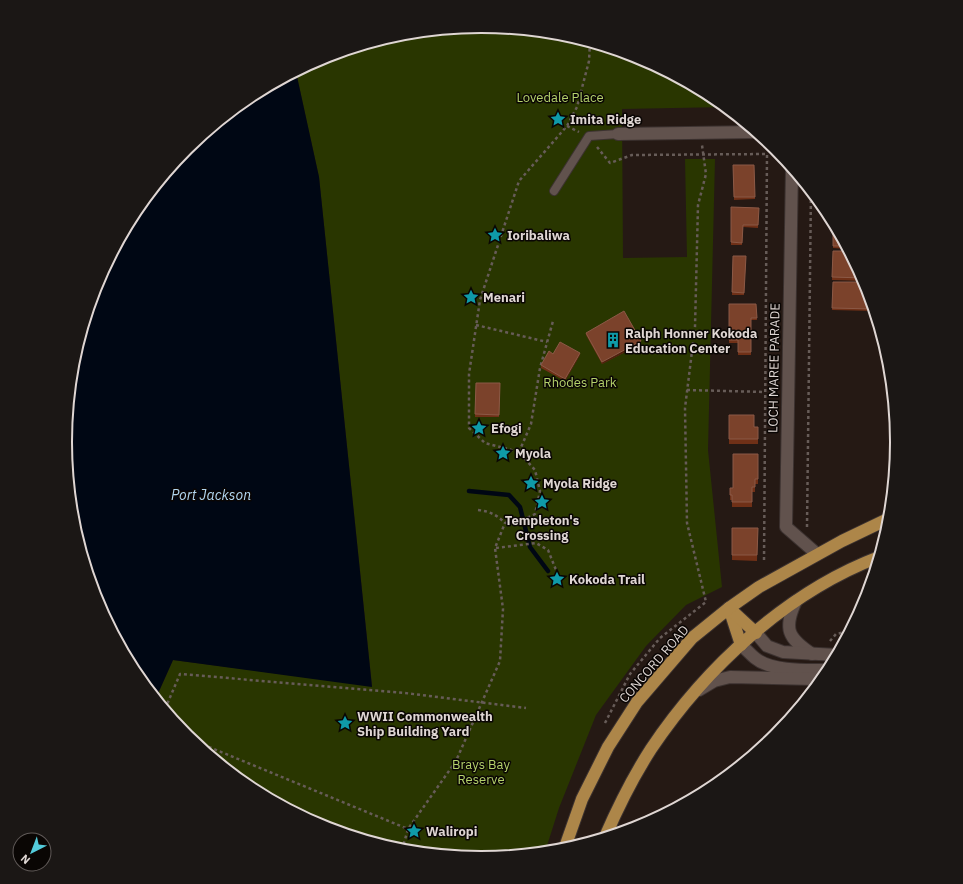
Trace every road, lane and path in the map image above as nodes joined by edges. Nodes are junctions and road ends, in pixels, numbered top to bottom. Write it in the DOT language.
graph roads {
  1 [pos="590,48"];
  2 [pos="749,132"];
  3 [pos="700,133"];
  4 [pos="618,134"];
  5 [pos="589,136"];
  6 [pos="703,154"];
  7 [pos="792,176"];
  8 [pos="554,191"];
  9 [pos="811,200"];
  10 [pos="553,321"];
  11 [pos="476,325"];
  12 [pos="547,342"];
  13 [pos="687,390"];
  14 [pos="766,392"];
  15 [pos="520,452"];
  16 [pos="478,510"];
  17 [pos="883,521"];
  18 [pos="505,523"];
  19 [pos="807,533"];
  20 [pos="496,548"];
  21 [pos="817,554"];
  22 [pos="874,559"];
  23 [pos="764,563"];
  24 [pos="558,575"];
  25 [pos="796,601"];
  26 [pos="706,602"];
  27 [pos="729,608"];
  28 [pos="843,632"];
  29 [pos="756,633"];
  30 [pos="829,642"];
  31 [pos="741,645"];
  32 [pos="812,654"];
  33 [pos="831,655"];
  34 [pos="821,670"];
  35 [pos="815,679"];
  36 [pos="696,691"];
  37 [pos="483,702"];
  38 [pos="167,704"];
  39 [pos="526,708"];
  40 [pos="209,747"];
  41 [pos="408,829"];
  42 [pos="608,831"];
  43 [pos="567,842"];
  44 [pos="403,843"];
  1 -- 11 [label="path"];
  2 -- 3 [label="street"];
  3 -- 4 [label="street"];
  3 -- 6 [label="path"];
  4 -- 5 [label="lane"];
  5 -- 6 [label="path"];
  5 -- 8 [label="lane"];
  6 -- 13 [label="path"];
  6 -- 14 [label="path"];
  7 -- 21 [label="street, LOCH MAREE PARADE"];
  9 -- 19 [label="path"];
  10 -- 12 [label="path"];
  11 -- 12 [label="path"];
  11 -- 15 [label="path"];
  12 -- 15 [label="path"];
  13 -- 14 [label="path"];
  13 -- 26 [label="path"];
  14 -- 23 [label="path"];
  15 -- 18 [label="path"];
  16 -- 18 [label="path"];
  17 -- 21 [label="highway, CONCORD ROAD"];
  18 -- 20 [label="path"];
  20 -- 24 [label="path"];
  20 -- 37 [label="path"];
  21 -- 27 [label="highway, CONCORD ROAD"];
  22 -- 25 [label="highway"];
  25 -- 29 [label="highway"];
  25 -- 32 [label="street"];
  27 -- 29 [label="highway"];
  27 -- 31 [label="highway"];
  27 -- 43 [label="highway, CONCORD ROAD"];
  28 -- 30 [label="path"];
  29 -- 31 [label="highway"];
  29 -- 32 [label="street"];
  31 -- 34 [label="street"];
  31 -- 36 [label="highway"];
  32 -- 33 [label="street"];
  35 -- 36 [label="street"];
  36 -- 42 [label="highway"];
  37 -- 38 [label="path"];
  37 -- 39 [label="path"];
  37 -- 41 [label="path"];
  40 -- 41 [label="path"];
  41 -- 44 [label="path"];
}
